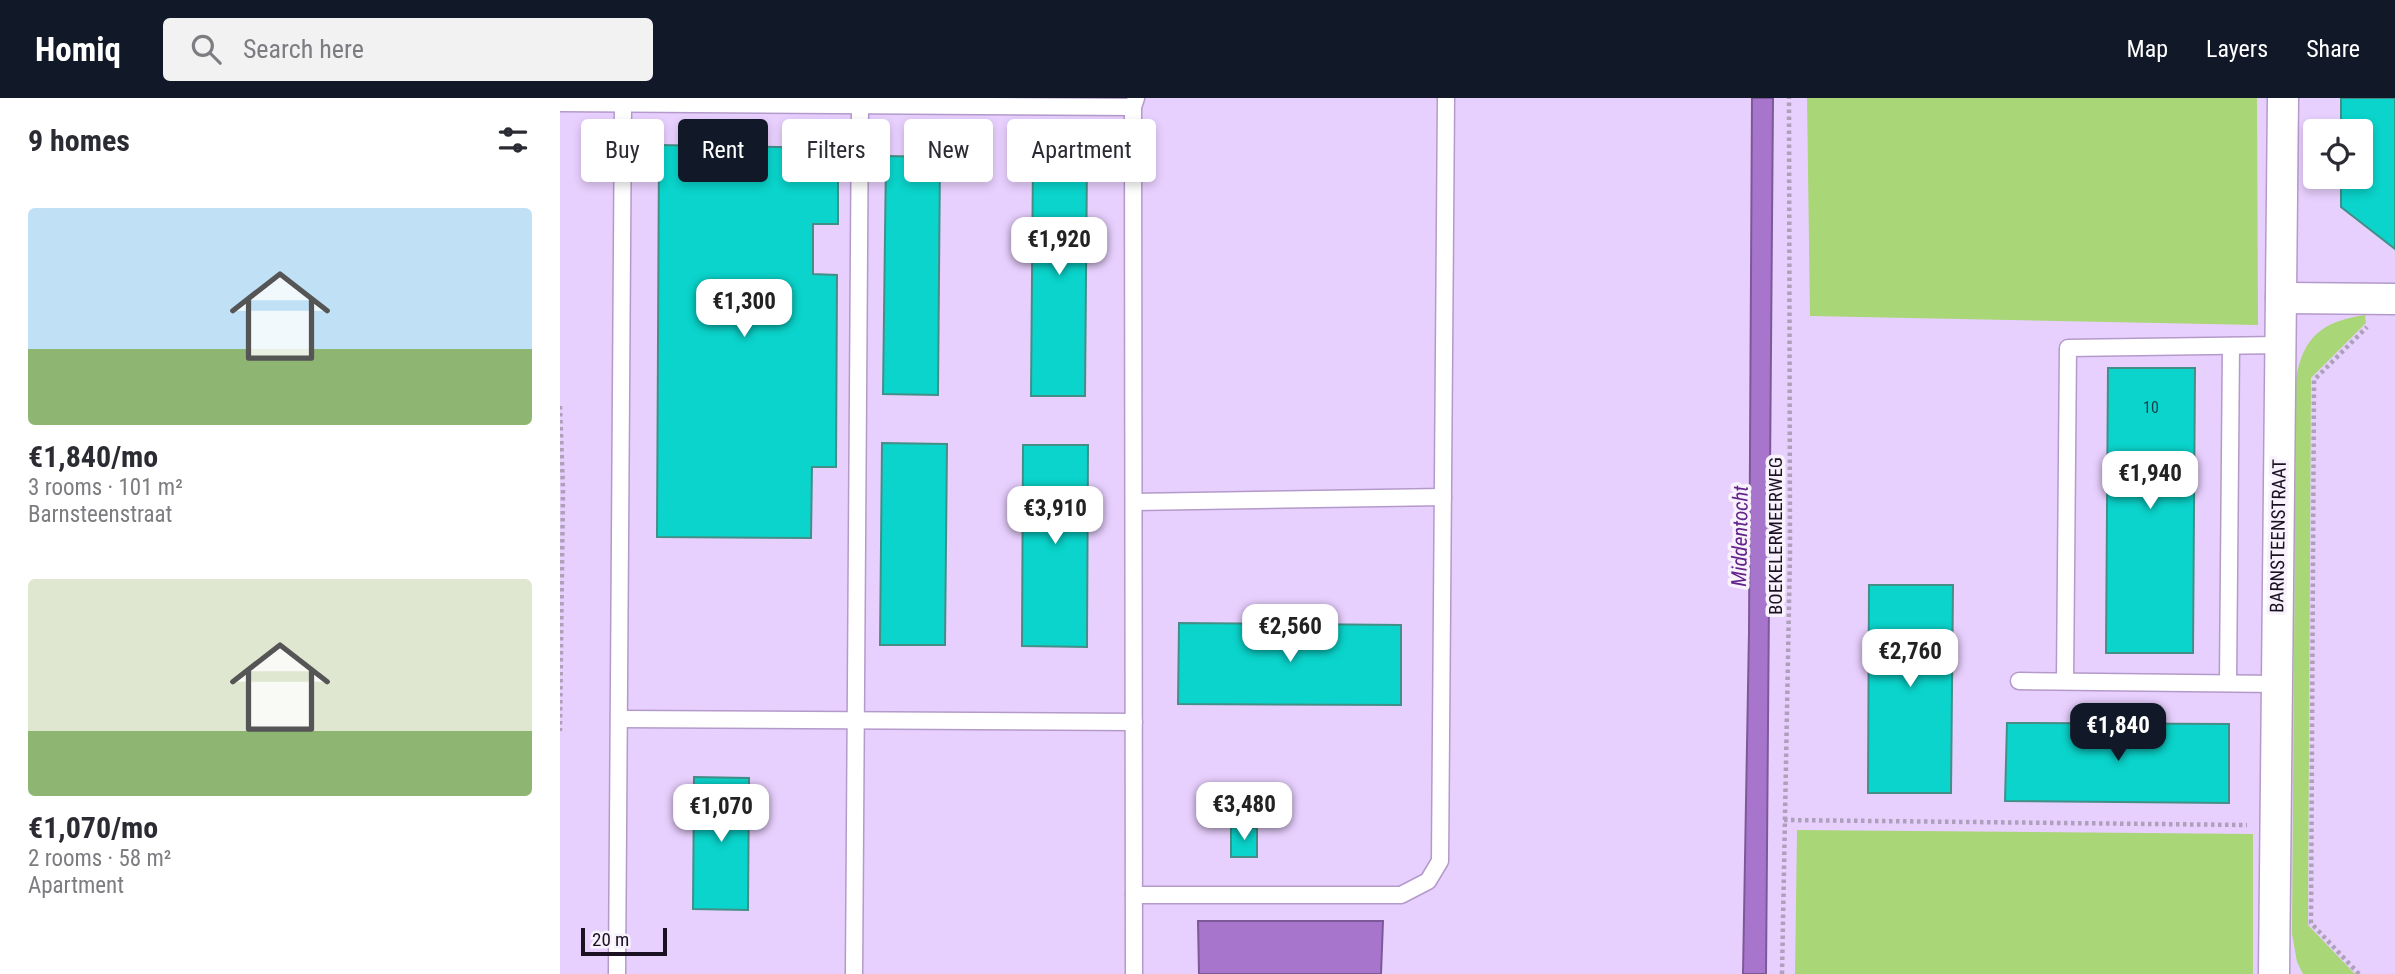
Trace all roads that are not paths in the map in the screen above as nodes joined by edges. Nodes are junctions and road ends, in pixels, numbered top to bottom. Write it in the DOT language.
graph roads {
  1 [pos="1446,98"];
  2 [pos="2283,98"];
  3 [pos="1135,102"];
  4 [pos="560,103"];
  5 [pos="623,103"];
  6 [pos="860,104"];
  7 [pos="2281,298"];
  8 [pos="2395,299"];
  9 [pos="2280,345"];
  10 [pos="2231,346"];
  11 [pos="1443,497"];
  12 [pos="1134,502"];
  13 [pos="2019,681"];
  14 [pos="2065,681"];
  15 [pos="2228,683"];
  16 [pos="2277,684"];
  17 [pos="619,719"];
  18 [pos="856,720"];
  19 [pos="1134,722"];
  20 [pos="1134,895"];
  21 [pos="617,974"];
  22 [pos="854,974"];
  23 [pos="1134,974"];
  24 [pos="2274,974"];
  1 -- 11 [label="lane"];
  2 -- 7 [label="street, BARNSTEENSTRAAT"];
  3 -- 6 [label="lane"];
  3 -- 12 [label="lane"];
  4 -- 5 [label="lane"];
  5 -- 6 [label="lane"];
  5 -- 17 [label="lane"];
  6 -- 18 [label="lane"];
  7 -- 8 [label="street"];
  7 -- 9 [label="street, BARNSTEENSTRAAT"];
  9 -- 10 [label="lane"];
  9 -- 16 [label="street, BARNSTEENSTRAAT"];
  10 -- 14 [label="lane"];
  10 -- 15 [label="lane"];
  11 -- 12 [label="lane"];
  11 -- 20 [label="lane"];
  12 -- 19 [label="lane"];
  13 -- 14 [label="lane"];
  14 -- 15 [label="lane"];
  15 -- 16 [label="lane"];
  16 -- 24 [label="street, BARNSTEENSTRAAT"];
  17 -- 18 [label="lane"];
  17 -- 21 [label="lane"];
  18 -- 19 [label="lane"];
  18 -- 22 [label="lane"];
  19 -- 20 [label="lane"];
  20 -- 23 [label="lane"];
}
